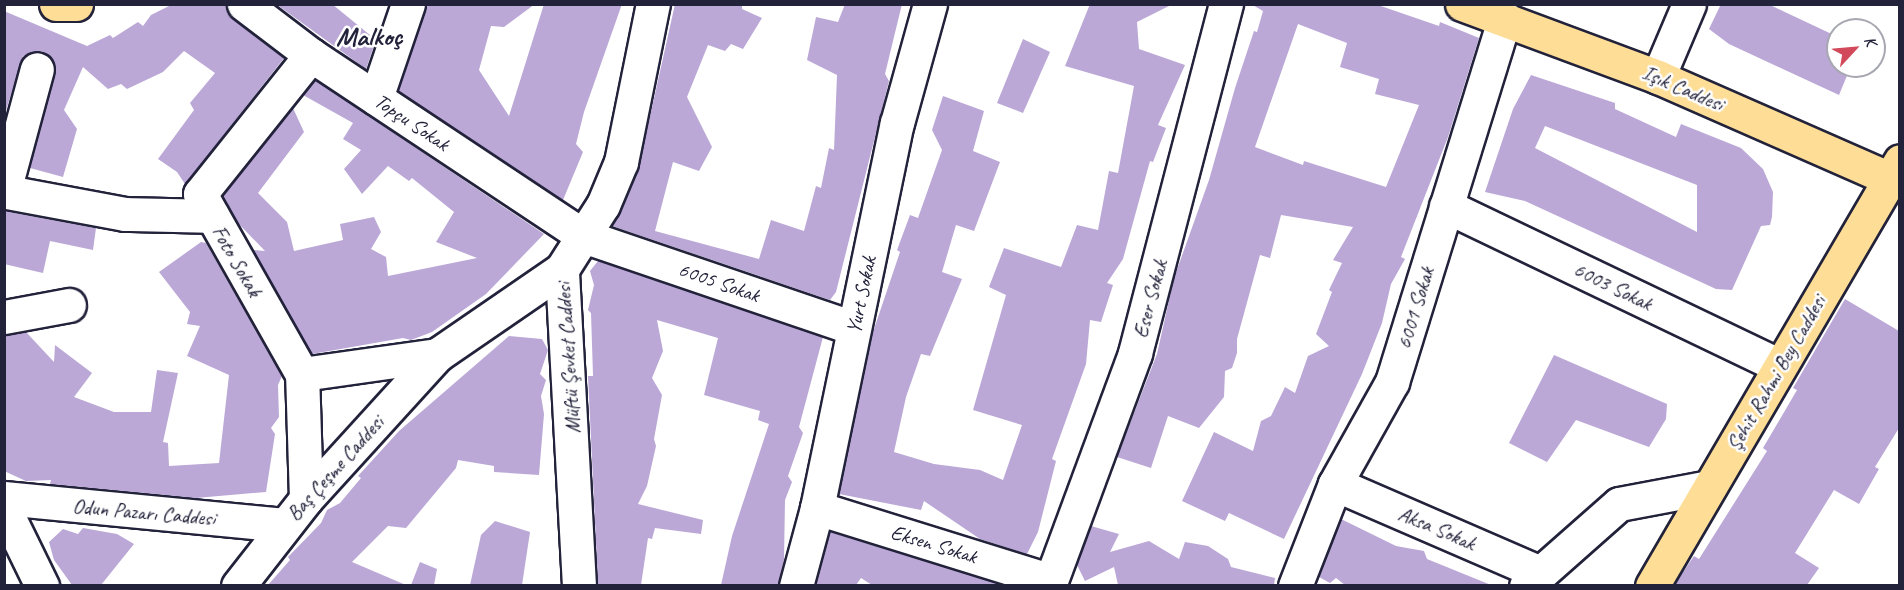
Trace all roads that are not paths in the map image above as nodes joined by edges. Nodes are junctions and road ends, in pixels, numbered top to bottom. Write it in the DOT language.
graph roads {
  1 [pos="56,4"];
  2 [pos="76,4"];
  3 [pos="244,4"];
  4 [pos="408,4"];
  5 [pos="653,4"];
  6 [pos="930,4"];
  7 [pos="1226,4"];
  8 [pos="1462,4"];
  9 [pos="1689,4"];
  10 [pos="1505,18"];
  11 [pos="311,55"];
  12 [pos="37,69"];
  13 [pos="1658,77"];
  14 [pos="376,98"];
  15 [pos="1896,175"];
  16 [pos="6,192"];
  17 [pos="1446,206"];
  18 [pos="212,216"];
  19 [pos="583,236"];
  20 [pos="562,269"];
  21 [pos="69,305"];
  22 [pos="4,317"];
  23 [pos="854,328"];
  24 [pos="436,356"];
  25 [pos="1780,366"];
  26 [pos="302,374"];
  27 [pos="1335,484"];
  28 [pos="1709,487"];
  29 [pos="4,498"];
  30 [pos="306,499"];
  31 [pos="4,508"];
  32 [pos="816,508"];
  33 [pos="284,525"];
  34 [pos="1532,579"];
  35 [pos="1050,583"];
  36 [pos="42,585"];
  37 [pos="238,585"];
  38 [pos="579,585"];
  39 [pos="796,585"];
  40 [pos="1295,585"];
  41 [pos="1652,585"];
  1 -- 2 [label="main road"];
  3 -- 11 [label="street, Topçu Sokak"];
  4 -- 14 [label="street"];
  5 -- 19 [label="street, Müftü Şevket Caddesi"];
  6 -- 23 [label="street, Yurt Sokak"];
  7 -- 35 [label="street, Eser Sokak"];
  8 -- 10 [label="main road, Işık Caddesi"];
  9 -- 13 [label="street"];
  10 -- 13 [label="main road, Işık Caddesi"];
  10 -- 17 [label="street, 6001 Sokak"];
  11 -- 14 [label="street, Topçu Sokak"];
  11 -- 18 [label="street, Foto Sokak"];
  12 -- 16 [label="street"];
  13 -- 15 [label="main road, Işık Caddesi"];
  14 -- 19 [label="street, Topçu Sokak"];
  15 -- 25 [label="main road, Şehit Rahmi Bey Caddesi"];
  16 -- 18 [label="street"];
  17 -- 25 [label="street, 6003 Sokak"];
  17 -- 27 [label="street, 6001 Sokak"];
  18 -- 26 [label="street, Foto Sokak"];
  19 -- 20 [label="street, Müftü Şevket Caddesi"];
  19 -- 23 [label="street, 6005 Sokak"];
  20 -- 24 [label="street, Baş Çeşme Caddesi"];
  20 -- 38 [label="street, Müftü Şevket Caddesi"];
  21 -- 22 [label="street"];
  23 -- 32 [label="street, Yurt Sokak"];
  24 -- 26 [label="street, Baş Çeşme Caddesi"];
  24 -- 30 [label="street, Baş Çeşme Caddesi"];
  25 -- 28 [label="main road, Şehit Rahmi Bey Caddesi"];
  26 -- 30 [label="street, Foto Sokak"];
  27 -- 34 [label="street, Aksa Sokak"];
  27 -- 40 [label="street, 6001 Sokak"];
  28 -- 34 [label="street"];
  28 -- 41 [label="main road, Şehit Rahmi Bey Caddesi"];
  29 -- 33 [label="street, Odun Pazarı Caddesi"];
  30 -- 33 [label="street, Baş Çeşme Caddesi"];
  31 -- 36 [label="street"];
  32 -- 35 [label="street, Eksen Sokak"];
  32 -- 39 [label="street, Yurt Sokak"];
  33 -- 37 [label="street, Baş Çeşme Caddesi"];
}
